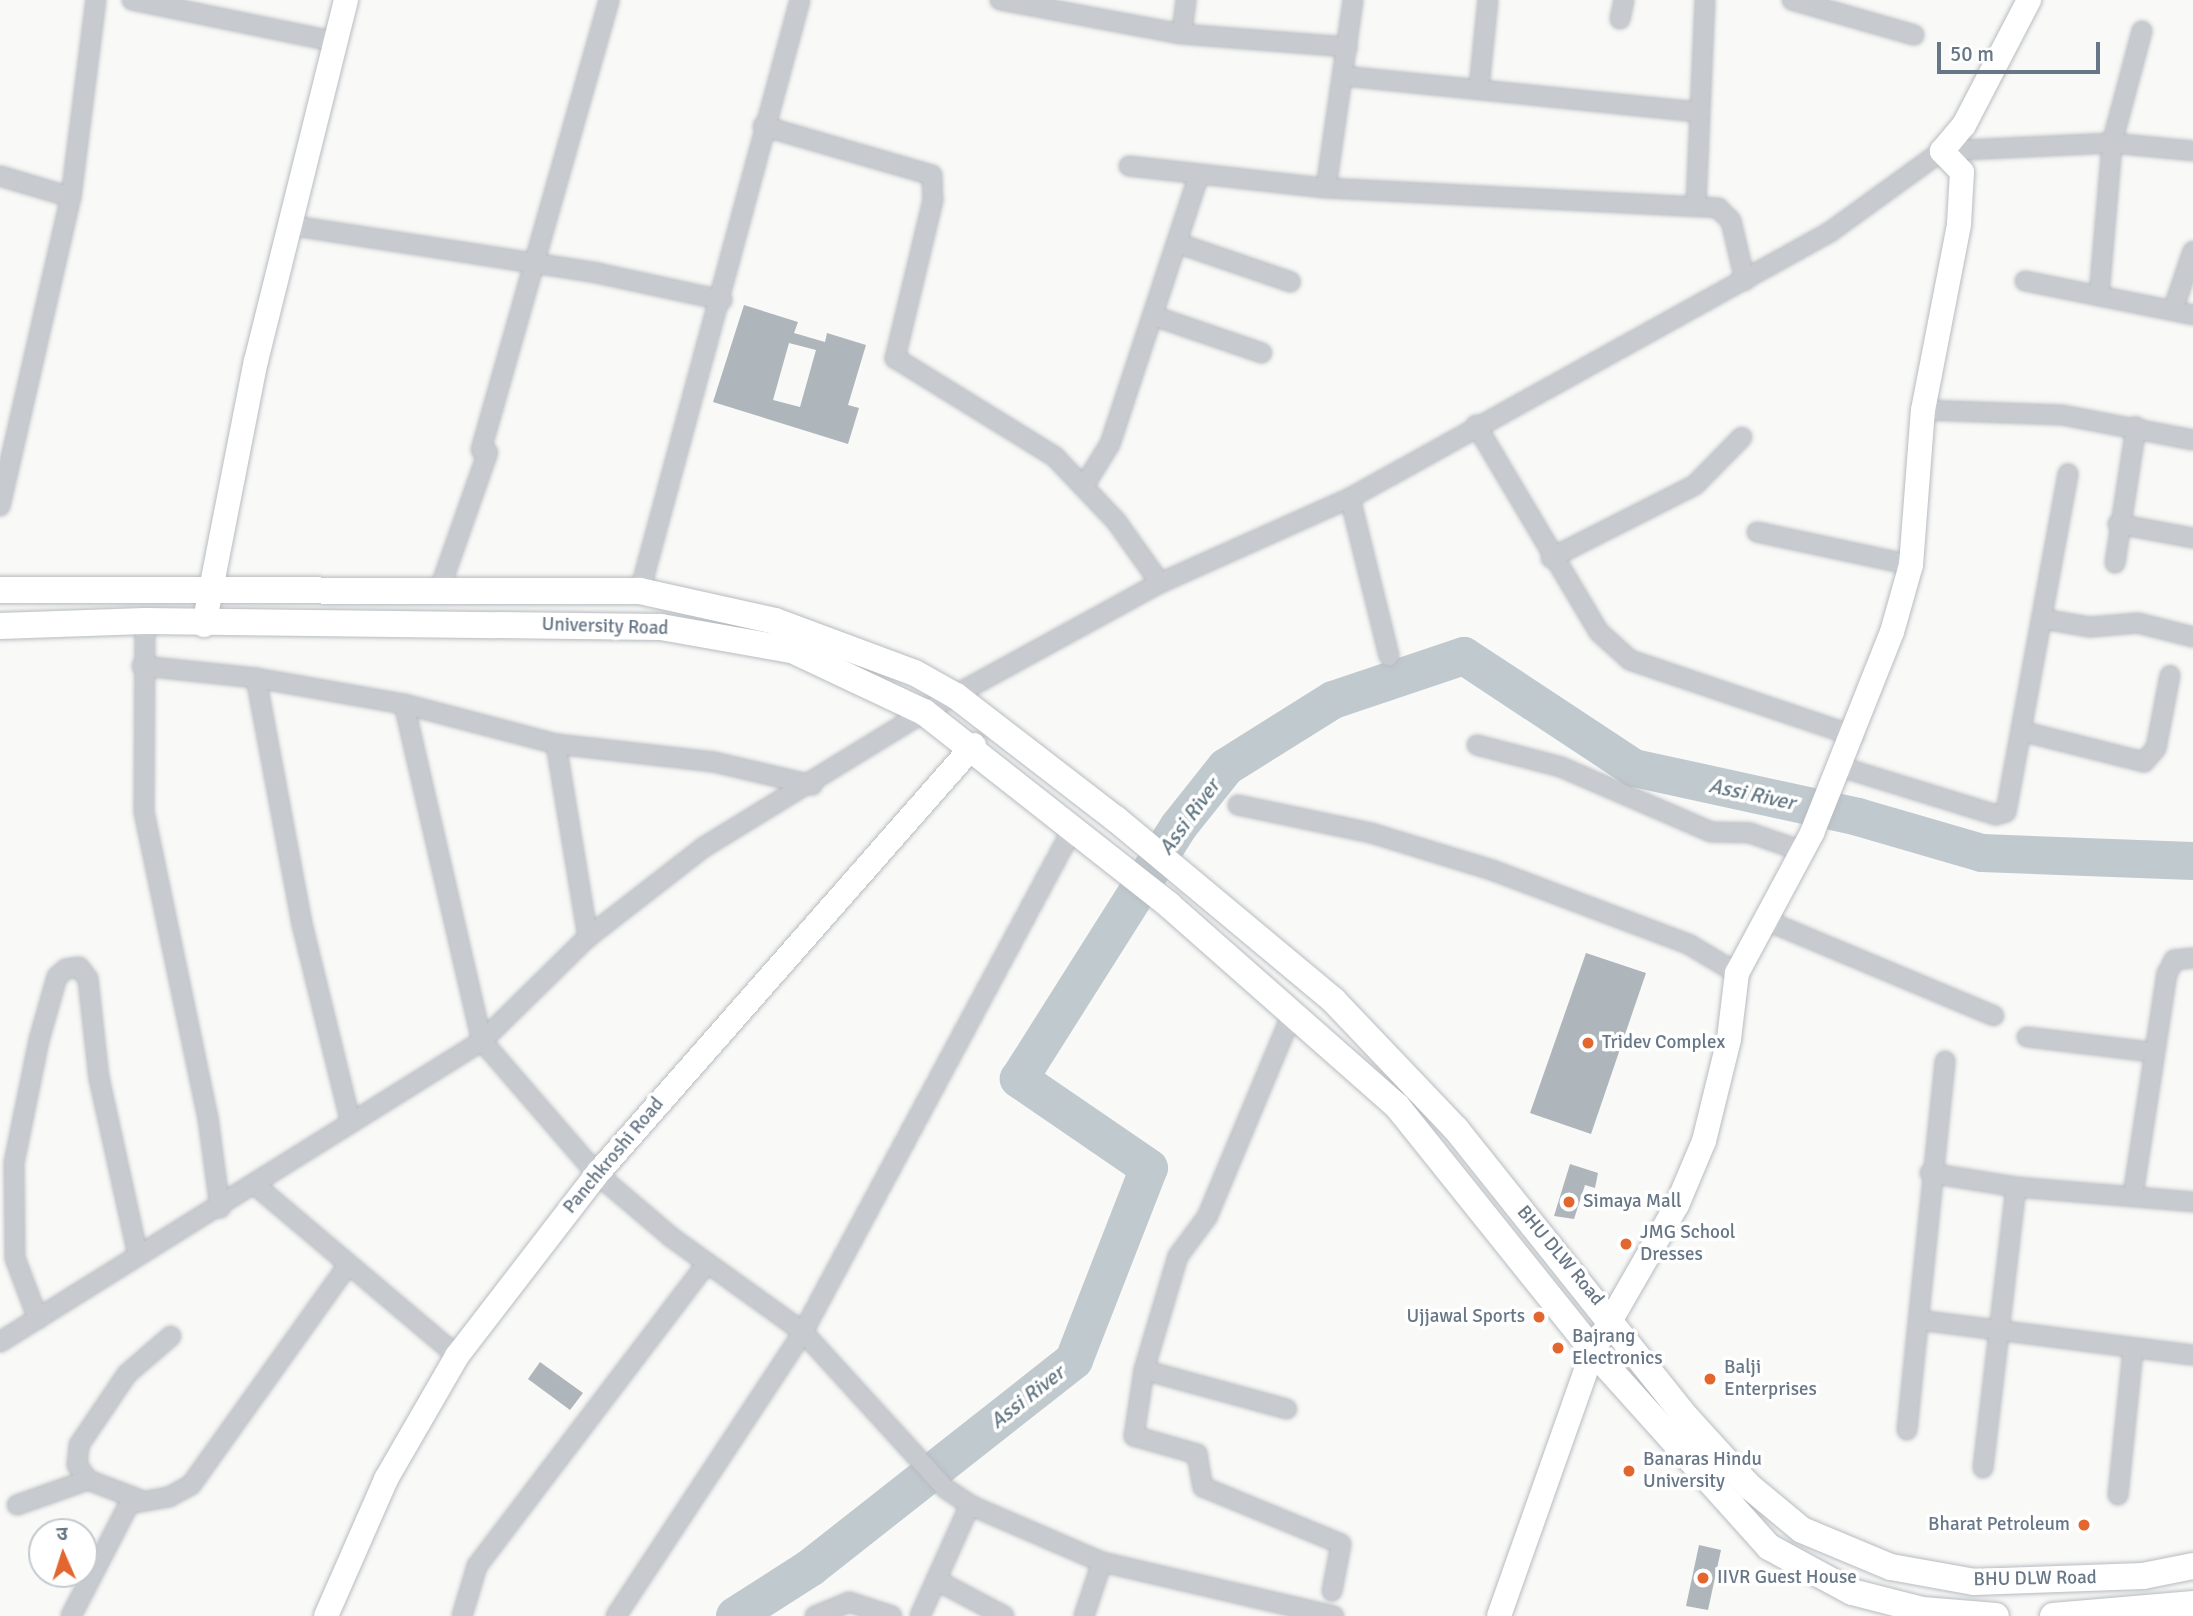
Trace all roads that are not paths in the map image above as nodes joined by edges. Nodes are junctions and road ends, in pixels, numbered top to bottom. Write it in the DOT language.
graph roads {
  1 [pos="96,0"];
  2 [pos="132,0"];
  3 [pos="346,0"];
  4 [pos="609,0"];
  5 [pos="800,0"];
  6 [pos="1000,0"];
  7 [pos="1186,0"];
  8 [pos="1353,0"];
  9 [pos="1488,0"];
  10 [pos="1624,0"];
  11 [pos="1705,0"];
  12 [pos="1793,0"];
  13 [pos="2029,0"];
  14 [pos="1620,19"];
  15 [pos="2142,31"];
  16 [pos="1182,34"];
  17 [pos="1914,35"];
  18 [pos="336,42"];
  19 [pos="1347,47"];
  20 [pos="1344,76"];
  21 [pos="1479,88"];
  22 [pos="1696,112"];
  23 [pos="763,126"];
  24 [pos="2112,142"];
  25 [pos="1942,151"];
  26 [pos="2193,151"];
  27 [pos="1129,166"];
  28 [pos="0,176"];
  29 [pos="1198,178"];
  30 [pos="1326,188"];
  31 [pos="71,197"];
  32 [pos="1696,205"];
  33 [pos="288,225"];
  34 [pos="1177,243"];
  35 [pos="2193,251"];
  36 [pos="537,264"];
  37 [pos="1745,280"];
  38 [pos="2025,281"];
  39 [pos="1291,282"];
  40 [pos="2099,296"];
  41 [pos="722,300"];
  42 [pos="2173,310"];
  43 [pos="2193,315"];
  44 [pos="1154,316"];
  45 [pos="1262,353"];
  46 [pos="1923,410"];
  47 [pos="1476,425"];
  48 [pos="2136,427"];
  49 [pos="1742,436"];
  50 [pos="2193,440"];
  51 [pos="2068,474"];
  52 [pos="1084,485"];
  53 [pos="1350,498"];
  54 [pos="0,506"];
  55 [pos="2119,524"];
  56 [pos="1757,533"];
  57 [pos="2193,538"];
  58 [pos="1551,558"];
  59 [pos="2115,563"];
  60 [pos="1911,565"];
  61 [pos="1160,583"];
  62 [pos="0,590"];
  63 [pos="640,591"];
  64 [pos="212,592"];
  65 [pos="439,592"];
  66 [pos="2043,619"];
  67 [pos="145,621"];
  68 [pos="204,625"];
  69 [pos="0,626"];
  70 [pos="2193,637"];
  71 [pos="1389,656"];
  72 [pos="142,666"];
  73 [pos="2169,675"];
  74 [pos="256,678"];
  75 [pos="957,696"];
  76 [pos="404,704"];
  77 [pos="924,712"];
  78 [pos="2021,731"];
  79 [pos="1854,736"];
  80 [pos="556,744"];
  81 [pos="974,744"];
  82 [pos="1476,745"];
  83 [pos="1836,778"];
  84 [pos="812,785"];
  85 [pos="1238,805"];
  86 [pos="1073,828"];
  87 [pos="1807,842"];
  88 [pos="1169,905"];
  89 [pos="1765,920"];
  90 [pos="588,937"];
  91 [pos="2193,958"];
  92 [pos="1737,973"];
  93 [pos="1292,1014"];
  94 [pos="1994,1016"];
  95 [pos="2027,1037"];
  96 [pos="482,1041"];
  97 [pos="2151,1052"];
  98 [pos="1945,1061"];
  99 [pos="350,1119"];
  100 [pos="1930,1173"];
  101 [pos="597,1174"];
  102 [pos="254,1185"];
  103 [pos="2016,1187"];
  104 [pos="2133,1195"];
  105 [pos="2193,1202"];
  106 [pos="220,1208"];
  107 [pos="138,1255"];
  108 [pos="707,1263"];
  109 [pos="348,1265"];
  110 [pos="38,1319"];
  111 [pos="1612,1319"];
  112 [pos="1919,1320"];
  113 [pos="803,1332"];
  114 [pos="1997,1332"];
  115 [pos="171,1336"];
  116 [pos="0,1342"];
  117 [pos="2133,1349"];
  118 [pos="1593,1351"];
  119 [pos="2193,1355"];
  120 [pos="457,1356"];
  121 [pos="1144,1370"];
  122 [pos="1287,1409"];
  123 [pos="1907,1430"];
  124 [pos="1983,1468"];
  125 [pos="88,1480"];
  126 [pos="2118,1495"];
  127 [pos="138,1499"];
  128 [pos="17,1505"];
  129 [pos="970,1505"];
  130 [pos="1102,1562"];
  131 [pos="2193,1566"];
  132 [pos="936,1580"];
  133 [pos="1332,1591"];
  134 [pos="2193,1604"];
  135 [pos="1323,1615"];
  136 [pos="71,1616"];
  137 [pos="326,1616"];
  138 [pos="462,1616"];
  139 [pos="616,1616"];
  140 [pos="815,1616"];
  141 [pos="892,1616"];
  142 [pos="920,1616"];
  143 [pos="1004,1616"];
  144 [pos="1084,1616"];
  145 [pos="1499,1616"];
  146 [pos="1996,1616"];
  147 [pos="2053,1616"];
  1 -- 31 [label="street"];
  2 -- 18 [label="street"];
  3 -- 18 [label="street"];
  4 -- 36 [label="street"];
  5 -- 23 [label="street"];
  6 -- 16 [label="street"];
  7 -- 16 [label="street"];
  8 -- 19 [label="street"];
  9 -- 21 [label="street"];
  10 -- 14 [label="street"];
  11 -- 22 [label="street"];
  12 -- 17 [label="street"];
  13 -- 25 [label="street"];
  15 -- 24 [label="street"];
  16 -- 19 [label="street"];
  18 -- 33 [label="street"];
  19 -- 20 [label="street"];
  20 -- 21 [label="street"];
  20 -- 30 [label="street"];
  21 -- 22 [label="street"];
  22 -- 32 [label="street"];
  23 -- 41 [label="street"];
  23 -- 52 [label="street"];
  24 -- 25 [label="street"];
  24 -- 26 [label="street"];
  24 -- 40 [label="street"];
  25 -- 37 [label="street"];
  25 -- 46 [label="street"];
  27 -- 29 [label="street"];
  28 -- 31 [label="street"];
  29 -- 30 [label="street"];
  29 -- 34 [label="street"];
  30 -- 32 [label="street"];
  31 -- 54 [label="street"];
  32 -- 37 [label="street"];
  33 -- 36 [label="street"];
  33 -- 64 [label="street"];
  34 -- 39 [label="street"];
  34 -- 44 [label="street"];
  35 -- 42 [label="street"];
  36 -- 41 [label="street"];
  36 -- 65 [label="street"];
  37 -- 47 [label="street"];
  38 -- 40 [label="street"];
  40 -- 42 [label="street"];
  41 -- 63 [label="street"];
  42 -- 43 [label="street"];
  44 -- 45 [label="street"];
  44 -- 52 [label="street"];
  46 -- 48 [label="street"];
  46 -- 60 [label="street"];
  47 -- 53 [label="street"];
  47 -- 58 [label="street"];
  48 -- 50 [label="street"];
  48 -- 55 [label="street"];
  49 -- 58 [label="street"];
  51 -- 66 [label="street"];
  52 -- 61 [label="street"];
  53 -- 61 [label="street"];
  53 -- 71 [label="street"];
  55 -- 57 [label="street"];
  55 -- 59 [label="street"];
  56 -- 60 [label="street"];
  58 -- 79 [label="street"];
  60 -- 79 [label="street"];
  61 -- 75 [label="street"];
  62 -- 64 [label="main road, BHU DLW Road"];
  63 -- 65 [label="main road, BHU DLW Road"];
  63 -- 75 [label="main road, BHU DLW Road"];
  64 -- 65 [label="main road, BHU DLW Road"];
  64 -- 68 [label="street"];
  66 -- 70 [label="street"];
  66 -- 78 [label="street"];
  67 -- 68 [label="main road, University Road"];
  67 -- 69 [label="main road, University Road"];
  67 -- 72 [label="street"];
  68 -- 77 [label="main road, University Road"];
  72 -- 74 [label="street"];
  72 -- 106 [label="street"];
  73 -- 78 [label="street"];
  74 -- 76 [label="street"];
  74 -- 99 [label="street"];
  75 -- 77 [label="street"];
  75 -- 111 [label="main road, BHU DLW Road"];
  76 -- 80 [label="street"];
  76 -- 96 [label="street"];
  77 -- 81 [label="main road, University Road"];
  77 -- 84 [label="street"];
  78 -- 83 [label="street"];
  79 -- 83 [label="street"];
  80 -- 84 [label="street"];
  80 -- 90 [label="street"];
  81 -- 86 [label="main road, University Road"];
  81 -- 101 [label="street, Panchkroshi Road"];
  82 -- 87 [label="street"];
  83 -- 87 [label="street"];
  84 -- 90 [label="street"];
  85 -- 92 [label="street"];
  86 -- 88 [label="main road, University Road"];
  86 -- 113 [label="street"];
  87 -- 89 [label="street"];
  88 -- 93 [label="main road, BHU DLW Road"];
  89 -- 92 [label="street"];
  89 -- 94 [label="street"];
  90 -- 96 [label="street"];
  91 -- 97 [label="street"];
  92 -- 111 [label="street"];
  93 -- 118 [label="main road, BHU DLW Road"];
  93 -- 121 [label="street"];
  95 -- 97 [label="street"];
  96 -- 99 [label="street"];
  96 -- 101 [label="street"];
  97 -- 104 [label="street"];
  98 -- 100 [label="street"];
  99 -- 102 [label="street"];
  100 -- 103 [label="street"];
  100 -- 112 [label="street"];
  101 -- 108 [label="street"];
  101 -- 120 [label="street, Panchkroshi Road"];
  102 -- 106 [label="street"];
  102 -- 109 [label="street"];
  103 -- 104 [label="street"];
  103 -- 114 [label="street"];
  104 -- 105 [label="street"];
  106 -- 107 [label="street"];
  107 -- 110 [label="street"];
  107 -- 110 [label="street"];
  108 -- 113 [label="street"];
  108 -- 138 [label="street"];
  109 -- 120 [label="street"];
  109 -- 127 [label="street"];
  110 -- 116 [label="street"];
  111 -- 118 [label="street"];
  111 -- 131 [label="main road, BHU DLW Road"];
  112 -- 114 [label="street"];
  112 -- 123 [label="street"];
  113 -- 129 [label="street"];
  113 -- 139 [label="street"];
  114 -- 117 [label="street"];
  114 -- 124 [label="street"];
  115 -- 125 [label="street"];
  117 -- 119 [label="street"];
  117 -- 126 [label="street"];
  118 -- 145 [label="street"];
  118 -- 146 [label="main road, BHU DLW Road"];
  120 -- 137 [label="street, Panchkroshi Road"];
  121 -- 122 [label="street"];
  121 -- 133 [label="street"];
  125 -- 127 [label="street"];
  125 -- 128 [label="street"];
  127 -- 136 [label="street"];
  129 -- 130 [label="street"];
  129 -- 132 [label="street"];
  130 -- 135 [label="street"];
  130 -- 144 [label="street"];
  132 -- 142 [label="street"];
  132 -- 143 [label="street"];
  134 -- 147 [label="main road, BHU DLW Road"];
  140 -- 141 [label="street"];
}
